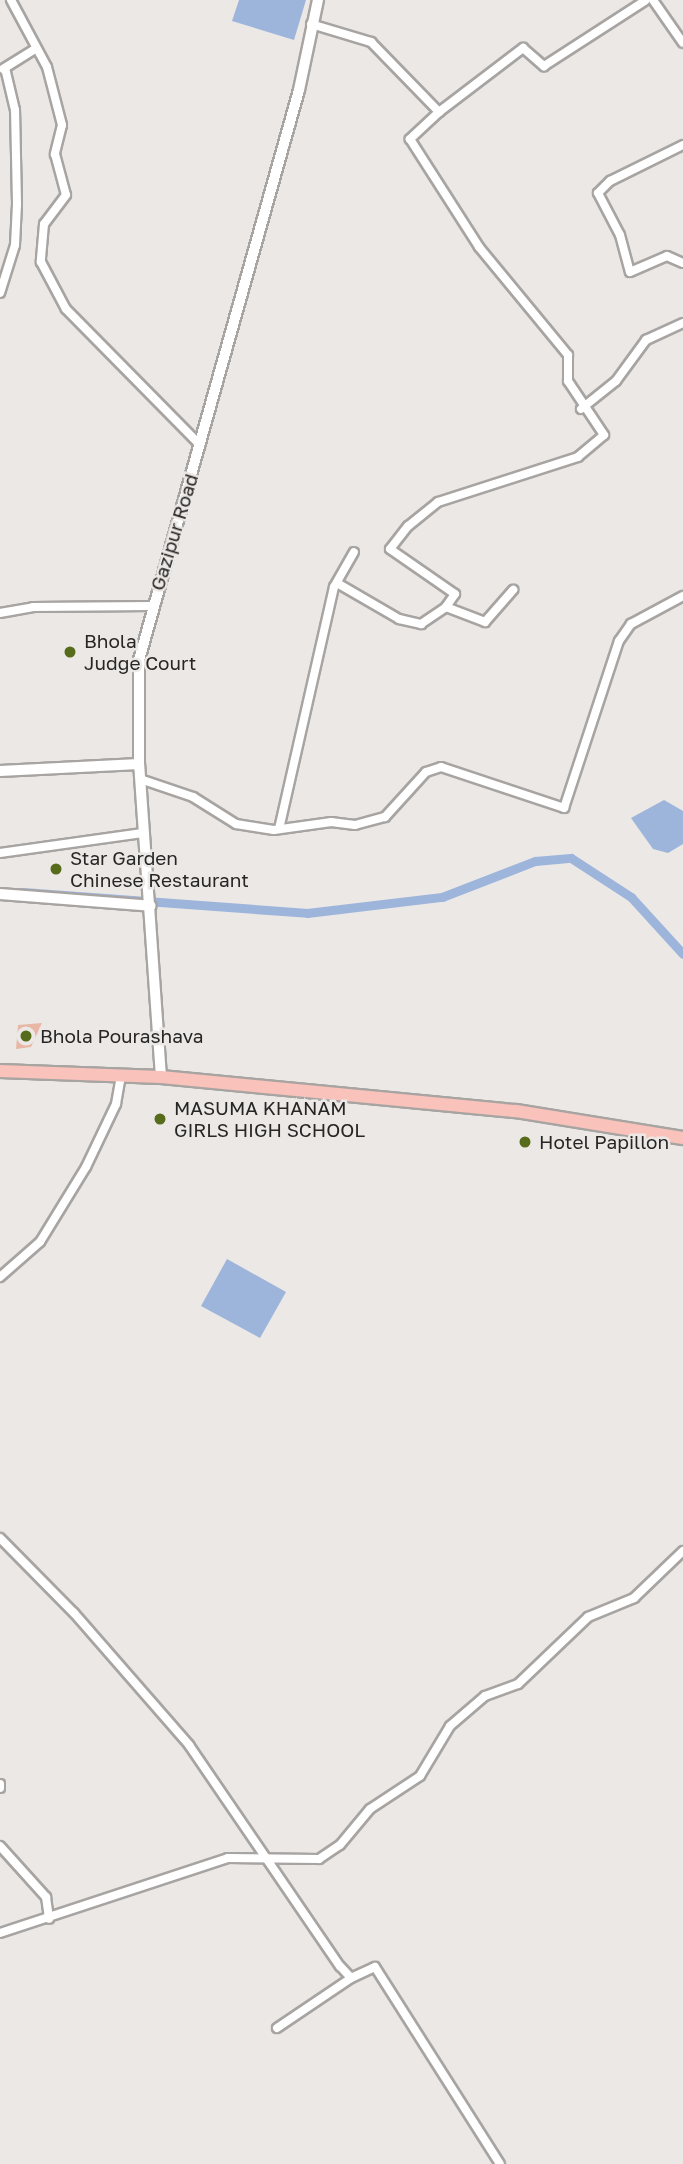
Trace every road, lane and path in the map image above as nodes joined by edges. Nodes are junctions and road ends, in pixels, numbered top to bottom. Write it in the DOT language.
graph roads {
  1 [pos="11,0"];
  2 [pos="318,0"];
  3 [pos="646,0"];
  4 [pos="653,0"];
  5 [pos="312,24"];
  6 [pos="683,43"];
  7 [pos="36,48"];
  8 [pos="2,69"];
  9 [pos="439,112"];
  10 [pos="683,145"];
  11 [pos="683,263"];
  12 [pos="0,293"];
  13 [pos="683,323"];
  14 [pos="581,409"];
  15 [pos="200,445"];
  16 [pos="354,552"];
  17 [pos="337,583"];
  18 [pos="513,590"];
  19 [pos="683,596"];
  20 [pos="152,606"];
  21 [pos="446,607"];
  22 [pos="0,613"];
  23 [pos="139,764"];
  24 [pos="0,771"];
  25 [pos="143,780"];
  26 [pos="279,829"];
  27 [pos="143,833"];
  28 [pos="0,853"];
  29 [pos="0,894"];
  30 [pos="151,906"];
  31 [pos="0,1070"];
  32 [pos="121,1076"];
  33 [pos="161,1077"];
  34 [pos="683,1138"];
  35 [pos="0,1277"];
  36 [pos="0,1538"];
  37 [pos="683,1551"];
  38 [pos="0,1846"];
  39 [pos="269,1856"];
  40 [pos="49,1919"];
  41 [pos="0,1933"];
  42 [pos="351,1978"];
  43 [pos="277,2028"];
  44 [pos="500,2164"];
  1 -- 7 [label="street"];
  2 -- 5 [label="street, Gazipur Road"];
  3 -- 9 [label="street"];
  4 -- 6 [label="street"];
  5 -- 9 [label="street"];
  5 -- 15 [label="street, Gazipur Road"];
  7 -- 8 [label="street"];
  7 -- 15 [label="street"];
  8 -- 12 [label="street"];
  9 -- 14 [label="street"];
  10 -- 11 [label="street"];
  13 -- 14 [label="street"];
  14 -- 21 [label="street"];
  15 -- 20 [label="street, Gazipur Road"];
  16 -- 17 [label="street"];
  17 -- 21 [label="street"];
  17 -- 26 [label="street"];
  18 -- 21 [label="street"];
  19 -- 26 [label="street"];
  20 -- 22 [label="street"];
  20 -- 23 [label="street, Gazipur Road"];
  23 -- 24 [label="street"];
  23 -- 25 [label="street, Gazipur Road"];
  25 -- 26 [label="street"];
  25 -- 27 [label="street, Gazipur Road"];
  27 -- 28 [label="street"];
  27 -- 30 [label="street, Gazipur Road"];
  29 -- 30 [label="street"];
  30 -- 33 [label="street, Gazipur Road"];
  31 -- 32 [label="main road"];
  32 -- 33 [label="main road"];
  32 -- 35 [label="street"];
  33 -- 34 [label="main road"];
  36 -- 39 [label="street"];
  37 -- 39 [label="street"];
  38 -- 40 [label="street"];
  39 -- 40 [label="street"];
  39 -- 42 [label="street"];
  40 -- 41 [label="street"];
  42 -- 43 [label="street"];
  42 -- 44 [label="street"];
}
